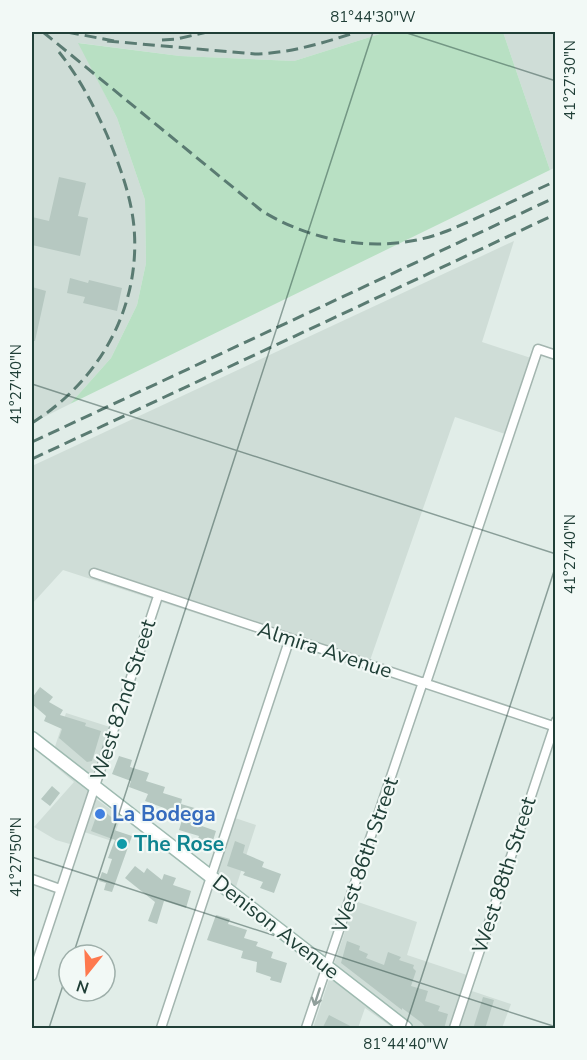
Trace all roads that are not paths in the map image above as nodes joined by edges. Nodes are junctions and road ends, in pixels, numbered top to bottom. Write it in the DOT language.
graph roads {
  1 [pos="555,355"];
  2 [pos="94,573"];
  3 [pos="158,596"];
  4 [pos="290,638"];
  5 [pos="424,683"];
  6 [pos="555,725"];
  7 [pos="32,738"];
  8 [pos="94,788"];
  9 [pos="212,878"];
  10 [pos="32,879"];
  11 [pos="60,889"];
  12 [pos="327,966"];
  13 [pos="32,976"];
  14 [pos="161,1029"];
  15 [pos="306,1029"];
  16 [pos="406,1029"];
  17 [pos="453,1029"];
  1 -- 5 [label="street, West 86th Street"];
  2 -- 3 [label="street, Almira Avenue"];
  3 -- 4 [label="street, Almira Avenue"];
  3 -- 8 [label="street, West 82nd Street"];
  4 -- 5 [label="street, Almira Avenue"];
  4 -- 9 [label="street"];
  5 -- 6 [label="street, Almira Avenue"];
  5 -- 12 [label="street, West 86th Street"];
  6 -- 17 [label="street, West 88th Street"];
  7 -- 8 [label="main road, Denison Avenue"];
  8 -- 9 [label="main road, Denison Avenue"];
  8 -- 11 [label="street, West 82nd Street"];
  9 -- 12 [label="main road, Denison Avenue"];
  9 -- 14 [label="street"];
  10 -- 11 [label="street"];
  11 -- 13 [label="street, West 82nd Street"];
  12 -- 15 [label="street, West 86th Street, one-way"];
  12 -- 16 [label="main road, Denison Avenue"];
}
